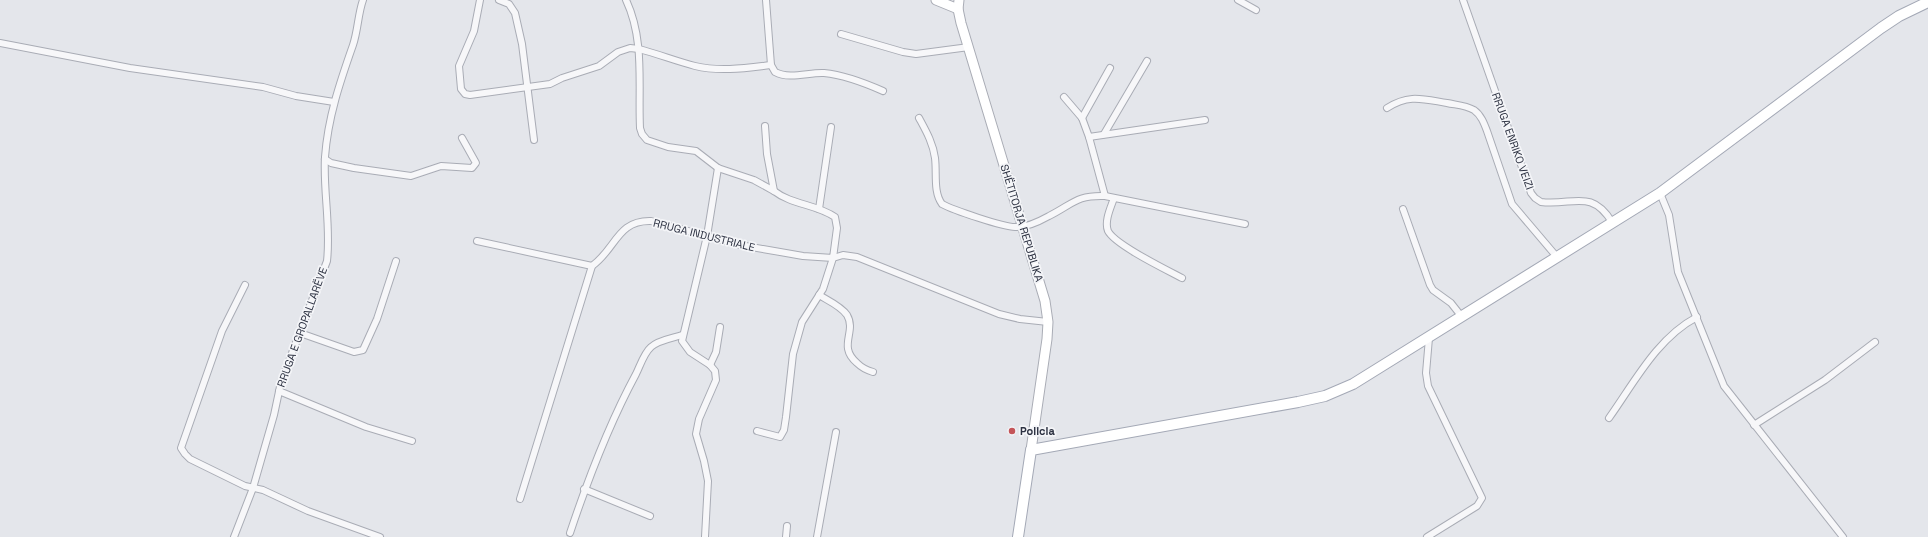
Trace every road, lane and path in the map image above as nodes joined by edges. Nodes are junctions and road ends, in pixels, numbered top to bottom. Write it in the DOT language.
graph roads {
  1 [pos="363,0"];
  2 [pos="480,0"];
  3 [pos="499,0"];
  4 [pos="626,0"];
  5 [pos="766,0"];
  6 [pos="936,0"];
  7 [pos="1238,0"];
  8 [pos="1463,0"];
  9 [pos="1928,2"];
  10 [pos="959,4"];
  11 [pos="1256,10"];
  12 [pos="841,34"];
  13 [pos="0,43"];
  14 [pos="969,48"];
  15 [pos="639,49"];
  16 [pos="1147,61"];
  17 [pos="771,65"];
  18 [pos="1110,68"];
  19 [pos="527,88"];
  20 [pos="884,91"];
  21 [pos="1064,97"];
  22 [pos="334,102"];
  23 [pos="1387,108"];
  24 [pos="919,118"];
  25 [pos="1082,118"];
  26 [pos="1205,120"];
  27 [pos="765,126"];
  28 [pos="831,127"];
  29 [pos="1104,134"];
  30 [pos="1089,137"];
  31 [pos="462,138"];
  32 [pos="534,140"];
  33 [pos="325,159"];
  34 [pos="718,168"];
  35 [pos="774,191"];
  36 [pos="1660,193"];
  37 [pos="1105,196"];
  38 [pos="1114,198"];
  39 [pos="819,209"];
  40 [pos="1403,209"];
  41 [pos="1612,222"];
  42 [pos="1245,224"];
  43 [pos="1024,226"];
  44 [pos="707,236"];
  45 [pos="477,241"];
  46 [pos="1557,257"];
  47 [pos="833,258"];
  48 [pos="396,260"];
  49 [pos="592,266"];
  50 [pos="1182,278"];
  51 [pos="245,285"];
  52 [pos="819,295"];
  53 [pos="1462,317"];
  54 [pos="1697,317"];
  55 [pos="1048,322"];
  56 [pos="720,327"];
  57 [pos="300,333"];
  58 [pos="682,335"];
  59 [pos="1429,338"];
  60 [pos="1875,342"];
  61 [pos="710,365"];
  62 [pos="873,372"];
  63 [pos="279,391"];
  64 [pos="1609,418"];
  65 [pos="1754,425"];
  66 [pos="757,431"];
  67 [pos="836,432"];
  68 [pos="412,441"];
  69 [pos="1031,450"];
  70 [pos="253,488"];
  71 [pos="584,489"];
  72 [pos="520,499"];
  73 [pos="650,516"];
  74 [pos="787,526"];
  75 [pos="570,533"];
  76 [pos="234,537"];
  77 [pos="380,537"];
  78 [pos="705,537"];
  79 [pos="786,537"];
  80 [pos="817,537"];
  81 [pos="1018,537"];
  82 [pos="1427,537"];
  83 [pos="1844,537"];
  1 -- 22 [label="street, RRUGA E GROPALLARËVE"];
  2 -- 19 [label="street"];
  3 -- 19 [label="street"];
  4 -- 15 [label="street"];
  5 -- 17 [label="street"];
  6 -- 10 [label="main road"];
  7 -- 11 [label="street"];
  8 -- 41 [label="street, RRUGA ENRIKO VEIZI"];
  9 -- 36 [label="main road"];
  10 -- 14 [label="main road, SHËTITORJA REPUBLIKA"];
  12 -- 14 [label="street"];
  13 -- 22 [label="street"];
  14 -- 43 [label="main road, SHËTITORJA REPUBLIKA"];
  15 -- 17 [label="street"];
  15 -- 19 [label="street"];
  15 -- 34 [label="street"];
  16 -- 29 [label="street"];
  17 -- 20 [label="street"];
  18 -- 25 [label="street"];
  19 -- 32 [label="street"];
  21 -- 25 [label="street"];
  22 -- 33 [label="street, RRUGA E GROPALLARËVE"];
  23 -- 46 [label="street"];
  24 -- 43 [label="street"];
  25 -- 30 [label="street"];
  26 -- 29 [label="street"];
  27 -- 35 [label="street"];
  28 -- 39 [label="street"];
  29 -- 30 [label="street"];
  30 -- 37 [label="street"];
  31 -- 33 [label="street"];
  33 -- 57 [label="street, RRUGA E GROPALLARËVE"];
  34 -- 35 [label="street"];
  34 -- 44 [label="street"];
  35 -- 39 [label="street"];
  36 -- 41 [label="main road"];
  36 -- 54 [label="street"];
  37 -- 38 [label="street"];
  37 -- 43 [label="street"];
  38 -- 42 [label="street"];
  38 -- 50 [label="street"];
  39 -- 47 [label="street"];
  40 -- 53 [label="street"];
  41 -- 46 [label="main road"];
  43 -- 55 [label="main road, SHËTITORJA REPUBLIKA"];
  44 -- 47 [label="street, RRUGA INDUSTRIALE"];
  44 -- 49 [label="street, RRUGA INDUSTRIALE"];
  44 -- 58 [label="street"];
  45 -- 49 [label="street"];
  46 -- 53 [label="main road"];
  47 -- 52 [label="street"];
  47 -- 55 [label="street, RRUGA INDUSTRIALE"];
  48 -- 57 [label="street"];
  49 -- 72 [label="street, RRUGA INDUSTRIALE"];
  51 -- 70 [label="street"];
  52 -- 62 [label="street"];
  52 -- 66 [label="street"];
  53 -- 59 [label="main road"];
  54 -- 64 [label="street"];
  54 -- 65 [label="street"];
  55 -- 69 [label="main road, SHËTITORJA REPUBLIKA"];
  56 -- 61 [label="street"];
  57 -- 63 [label="street, RRUGA E GROPALLARËVE"];
  58 -- 61 [label="street"];
  58 -- 71 [label="street"];
  59 -- 69 [label="main road"];
  59 -- 82 [label="street"];
  60 -- 65 [label="street"];
  61 -- 78 [label="street"];
  63 -- 68 [label="street"];
  63 -- 70 [label="street, RRUGA E GROPALLARËVE"];
  65 -- 83 [label="street"];
  67 -- 80 [label="street"];
  69 -- 81 [label="main road"];
  70 -- 76 [label="street, RRUGA E GROPALLARËVE"];
  70 -- 77 [label="street"];
  71 -- 73 [label="street"];
  71 -- 75 [label="street"];
  74 -- 79 [label="street"];
}
